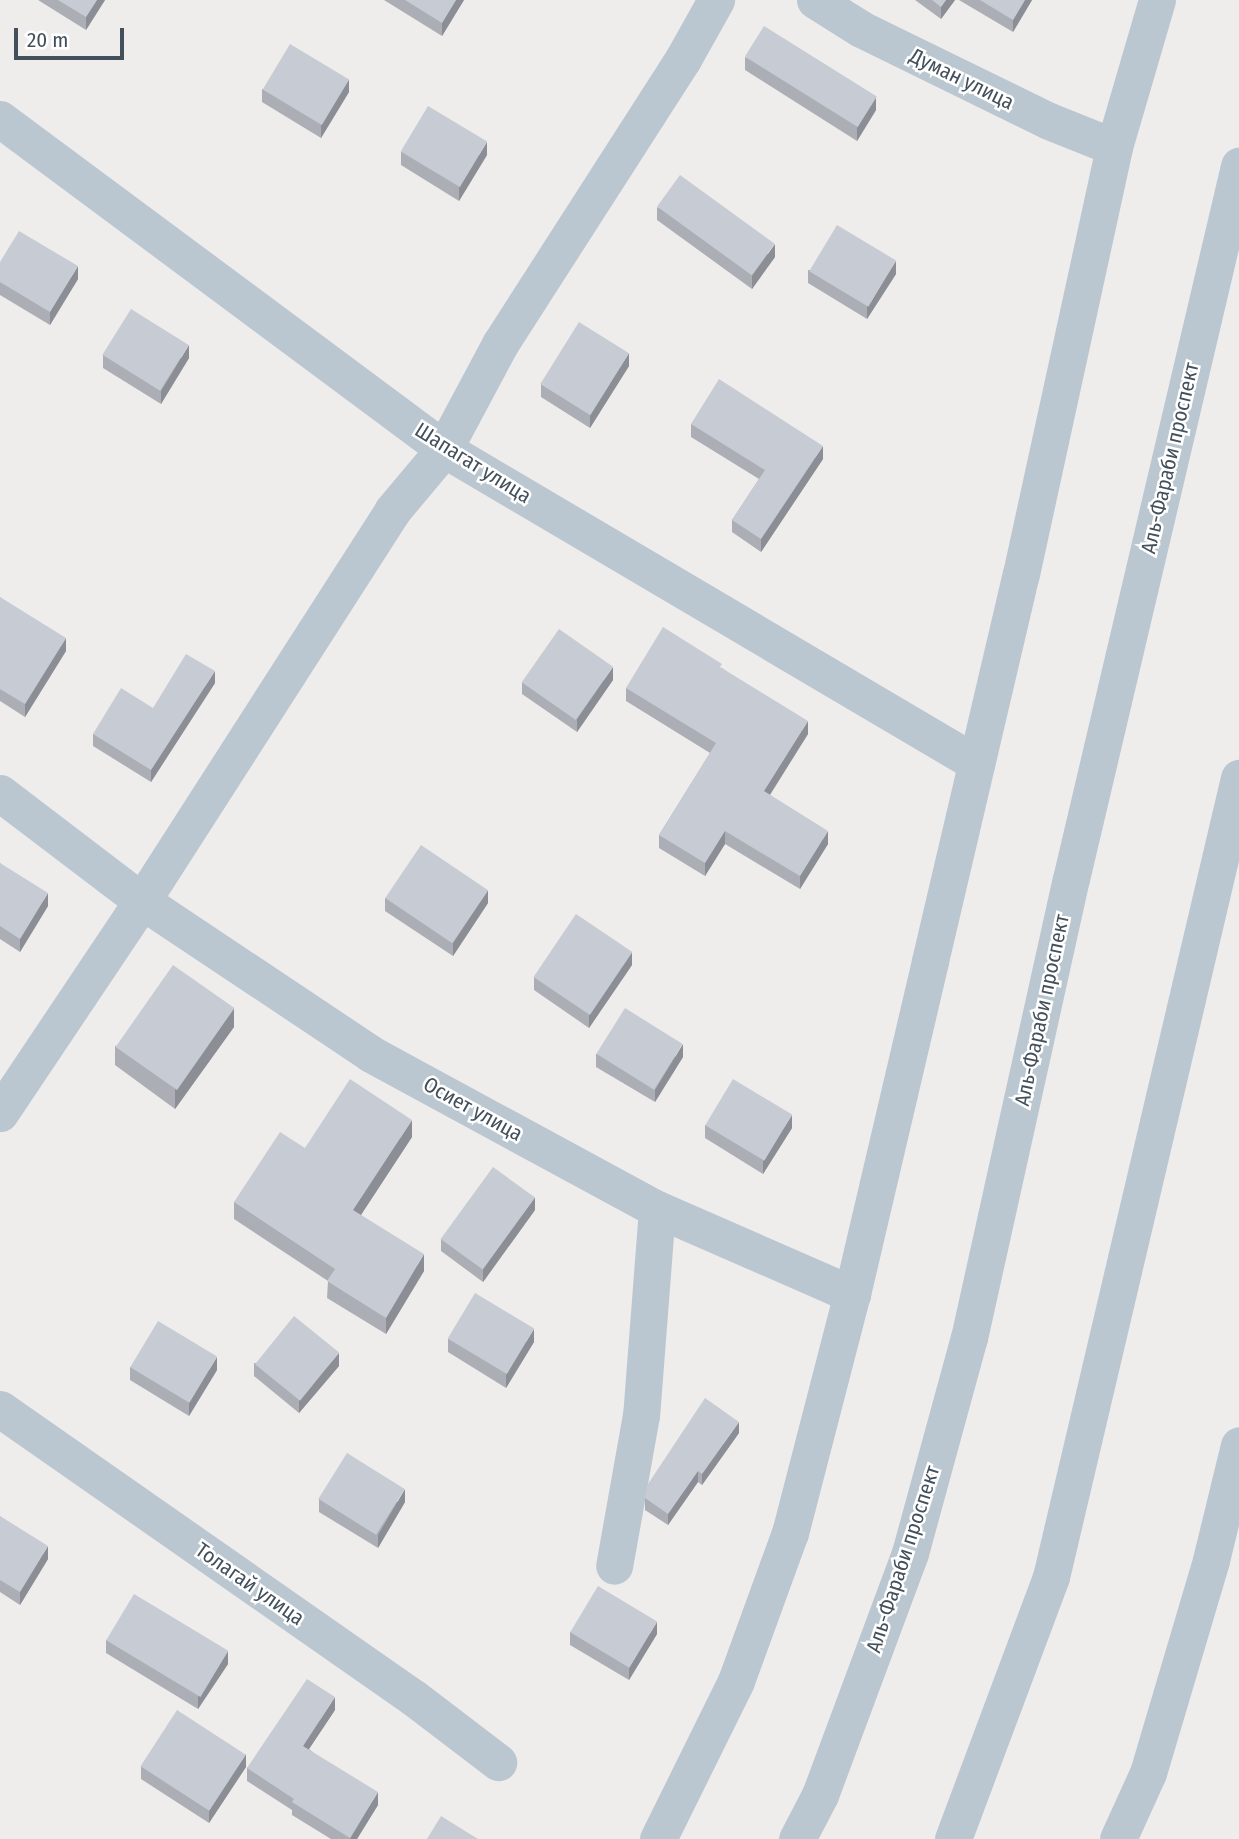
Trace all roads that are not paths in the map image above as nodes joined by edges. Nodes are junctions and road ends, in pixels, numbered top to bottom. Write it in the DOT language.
graph roads {
  1 [pos="716,0"];
  2 [pos="815,0"];
  3 [pos="1157,0"];
  4 [pos="0,119"];
  5 [pos="1114,147"];
  6 [pos="1239,166"];
  7 [pos="444,449"];
  8 [pos="976,764"];
  9 [pos="1239,778"];
  10 [pos="0,793"];
  11 [pos="142,901"];
  12 [pos="0,1114"];
  13 [pos="657,1209"];
  14 [pos="852,1294"];
  15 [pos="0,1409"];
  16 [pos="1239,1445"];
  17 [pos="614,1566"];
  18 [pos="498,1762"];
  19 [pos="658,1839"];
  20 [pos="797,1839"];
  21 [pos="953,1839"];
  22 [pos="1118,1839"];
  1 -- 7 [label="street"];
  2 -- 5 [label="street, Думан улица"];
  3 -- 5 [label="street"];
  4 -- 7 [label="street, Шапагат улица"];
  5 -- 8 [label="street"];
  6 -- 20 [label="street, Аль-Фараби проспект"];
  7 -- 8 [label="street, Шапагат улица"];
  7 -- 11 [label="street"];
  8 -- 14 [label="street"];
  9 -- 21 [label="street"];
  10 -- 11 [label="street, Осиет улица"];
  11 -- 12 [label="street"];
  11 -- 13 [label="street, Осиет улица"];
  13 -- 14 [label="street, Осиет улица"];
  13 -- 17 [label="street"];
  14 -- 19 [label="street"];
  15 -- 18 [label="street, Толагай улица"];
  16 -- 22 [label="street"];
}
